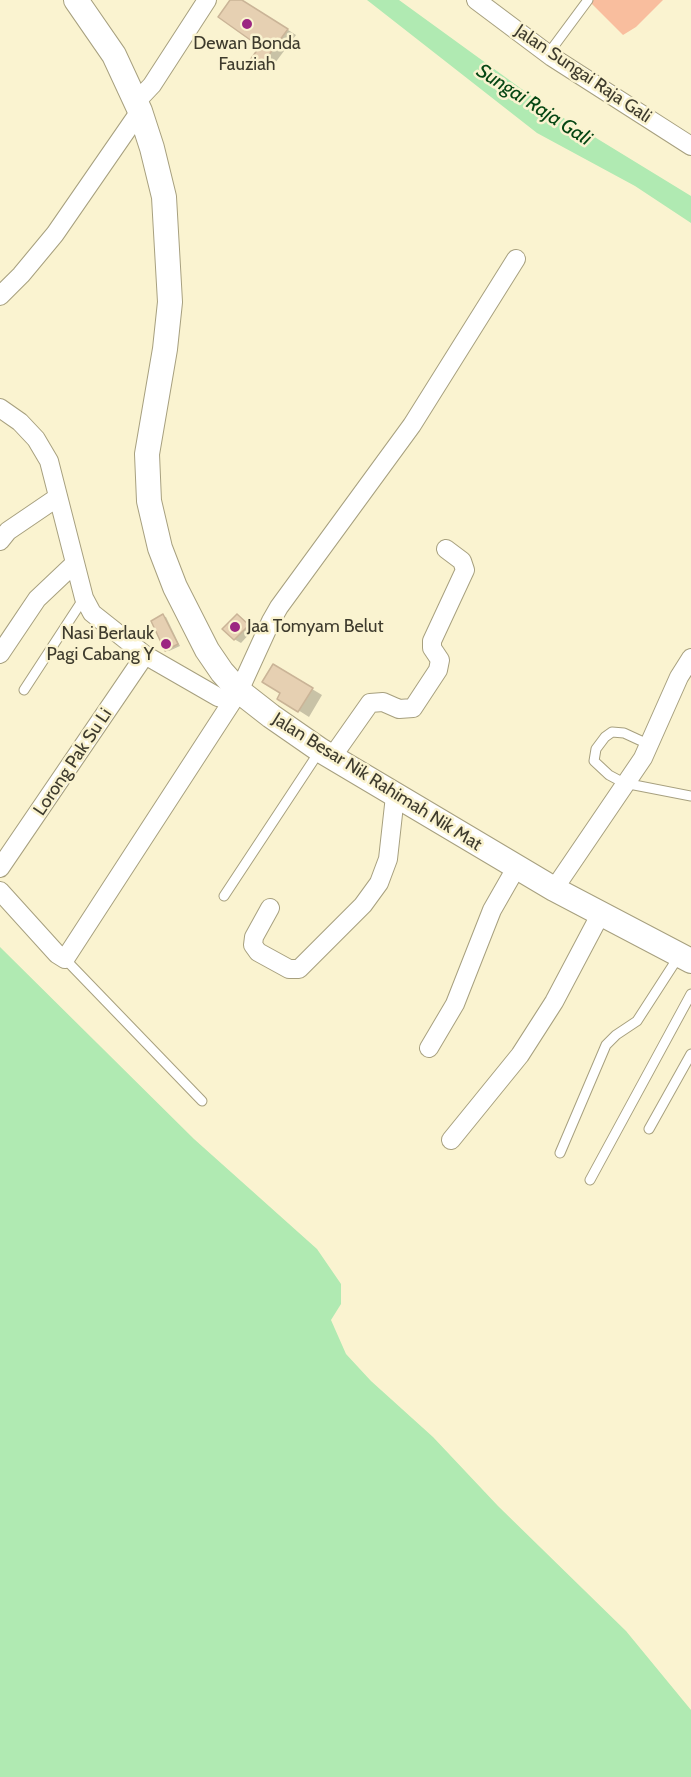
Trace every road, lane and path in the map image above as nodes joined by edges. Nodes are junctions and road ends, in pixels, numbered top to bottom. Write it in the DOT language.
graph roads {
  1 [pos="76,0"];
  2 [pos="207,0"];
  3 [pos="476,0"];
  4 [pos="588,0"];
  5 [pos="548,54"];
  6 [pos="138,106"];
  7 [pos="691,146"];
  8 [pos="516,259"];
  9 [pos="0,296"];
  10 [pos="0,408"];
  11 [pos="58,497"];
  12 [pos="0,541"];
  13 [pos="446,549"];
  14 [pos="75,563"];
  15 [pos="84,598"];
  16 [pos="0,654"];
  17 [pos="145,655"];
  18 [pos="691,658"];
  19 [pos="24,690"];
  20 [pos="236,696"];
  21 [pos="650,745"];
  22 [pos="326,753"];
  23 [pos="624,783"];
  24 [pos="395,796"];
  25 [pos="691,796"];
  26 [pos="516,867"];
  27 [pos="0,868"];
  28 [pos="554,889"];
  29 [pos="0,891"];
  30 [pos="224,896"];
  31 [pos="270,908"];
  32 [pos="600,915"];
  33 [pos="685,958"];
  34 [pos="65,959"];
  35 [pos="691,994"];
  36 [pos="429,1048"];
  37 [pos="691,1054"];
  38 [pos="202,1101"];
  39 [pos="649,1129"];
  40 [pos="451,1140"];
  41 [pos="560,1153"];
  42 [pos="590,1180"];
  1 -- 6 [label="street, Jalan Besar Nik Rahimah Nik Mat"];
  2 -- 6 [label="street"];
  3 -- 5 [label="street, Jalan Sungai Raja Gali"];
  4 -- 5 [label="lane"];
  5 -- 7 [label="street, Jalan Sungai Raja Gali"];
  6 -- 9 [label="street"];
  6 -- 20 [label="street, Jalan Besar Nik Rahimah Nik Mat"];
  8 -- 20 [label="street"];
  10 -- 11 [label="street"];
  11 -- 12 [label="street"];
  11 -- 14 [label="street"];
  13 -- 22 [label="street"];
  14 -- 15 [label="street"];
  14 -- 16 [label="street"];
  15 -- 17 [label="street"];
  15 -- 19 [label="lane"];
  17 -- 20 [label="street"];
  17 -- 27 [label="street, Lorong Pak Su Li"];
  18 -- 21 [label="street"];
  20 -- 22 [label="street, Jalan Besar Nik Rahimah Nik Mat"];
  20 -- 34 [label="street"];
  21 -- 23 [label="street"];
  21 -- 23 [label="lane"];
  22 -- 24 [label="street, Jalan Besar Nik Rahimah Nik Mat"];
  22 -- 30 [label="lane"];
  23 -- 25 [label="lane"];
  23 -- 28 [label="street"];
  24 -- 26 [label="street, Jalan Besar Nik Rahimah Nik Mat"];
  24 -- 31 [label="street"];
  26 -- 28 [label="street, Jalan Besar Nik Rahimah Nik Mat"];
  26 -- 36 [label="street"];
  28 -- 32 [label="street, Jalan Besar Nik Rahimah Nik Mat"];
  29 -- 34 [label="street"];
  32 -- 33 [label="street, Jalan Besar Nik Rahimah Nik Mat"];
  32 -- 40 [label="street"];
  33 -- 41 [label="lane"];
  34 -- 38 [label="lane"];
  35 -- 42 [label="lane"];
  37 -- 39 [label="lane"];
}
